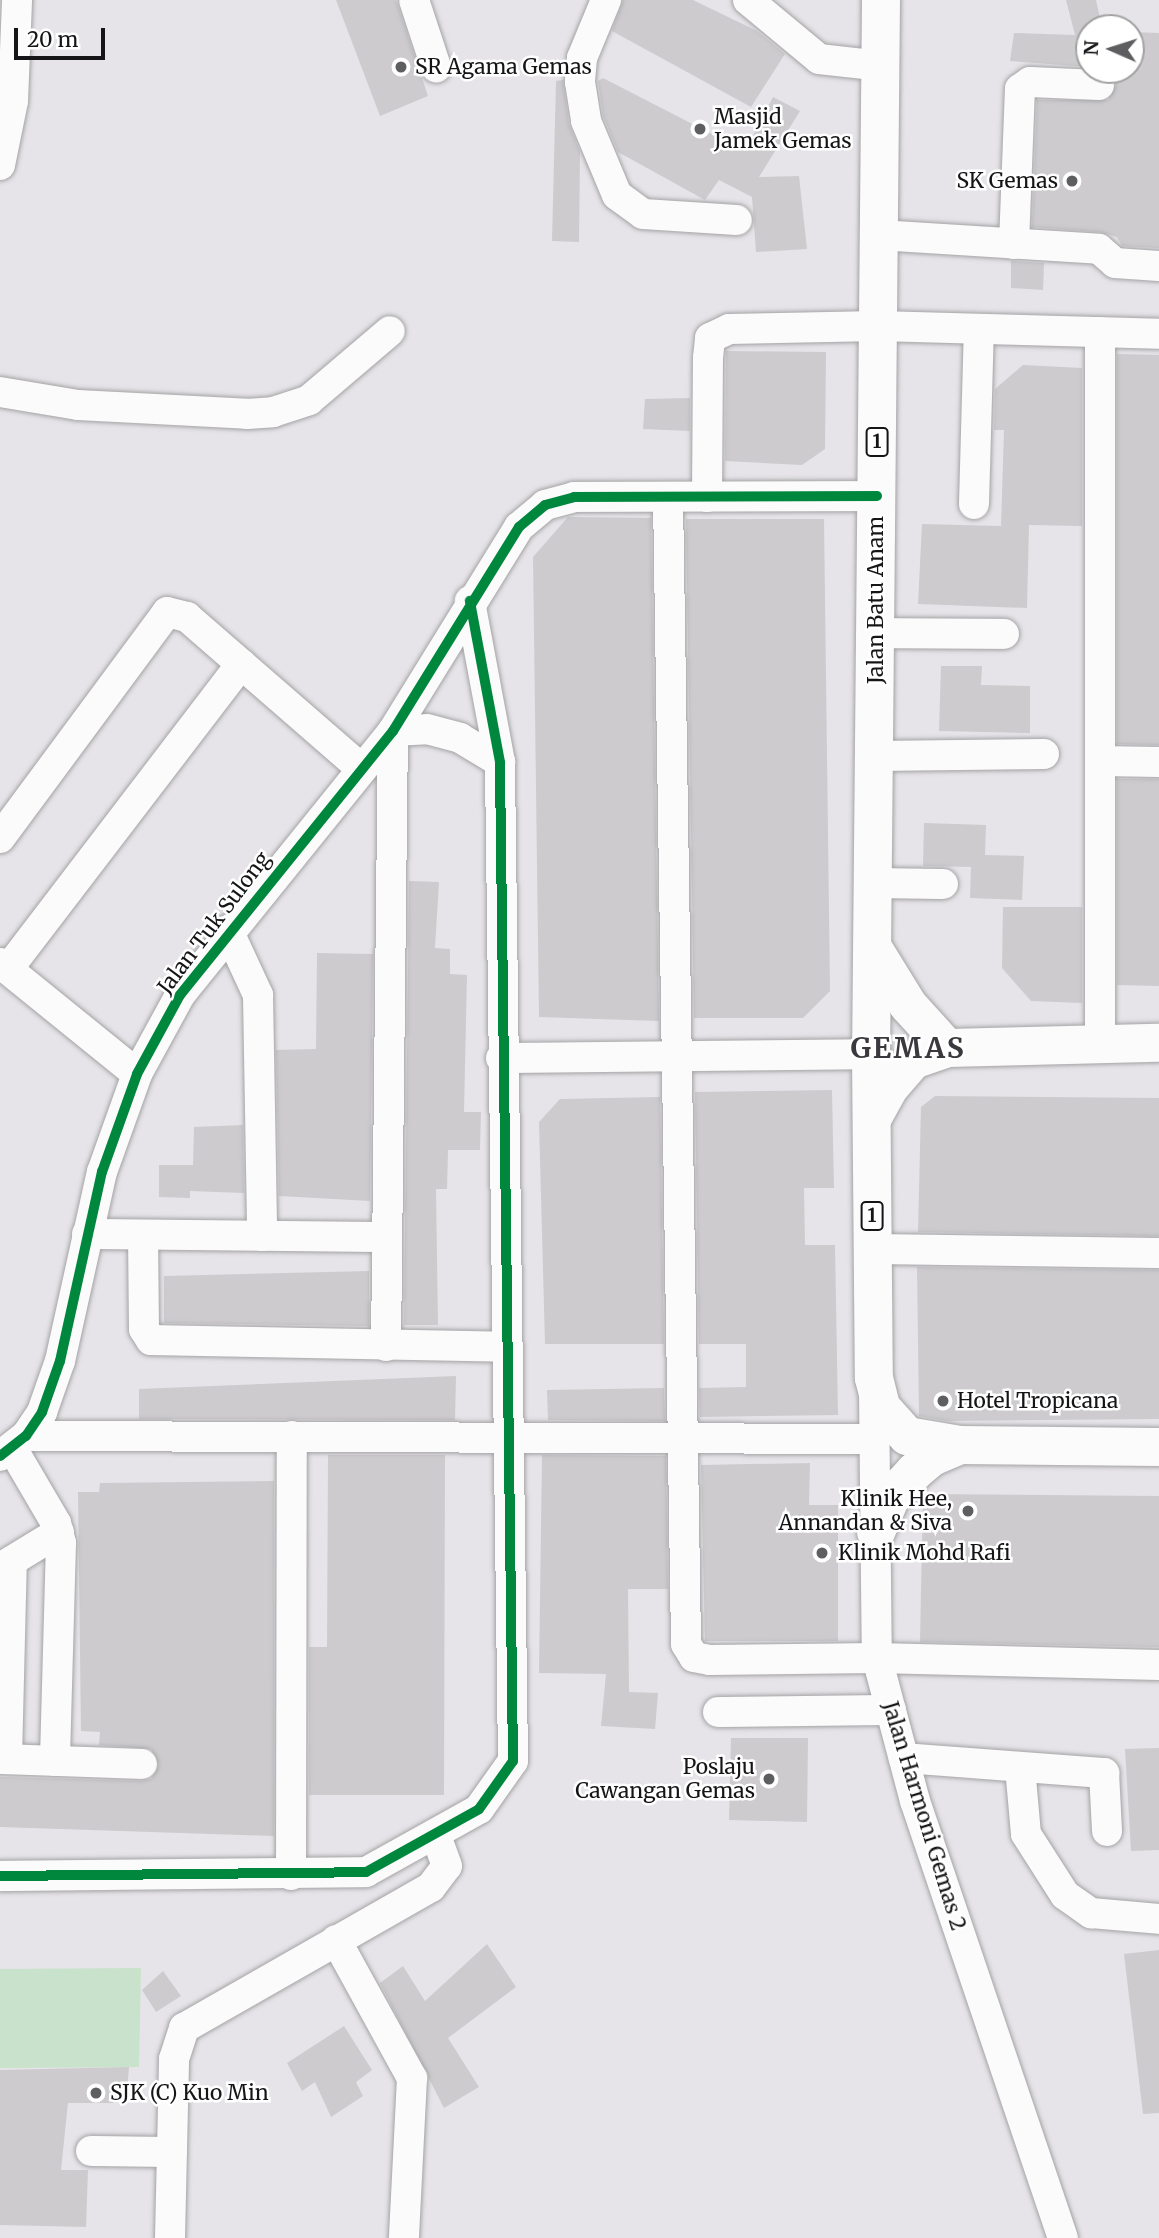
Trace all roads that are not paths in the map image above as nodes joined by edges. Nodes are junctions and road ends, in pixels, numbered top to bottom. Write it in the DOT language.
graph roads {
  1 [pos="17,0"];
  2 [pos="414,0"];
  3 [pos="606,0"];
  4 [pos="881,0"];
  5 [pos="763,4"];
  6 [pos="881,66"];
  7 [pos="436,67"];
  8 [pos="1098,85"];
  9 [pos="0,165"];
  10 [pos="737,220"];
  11 [pos="879,234"];
  12 [pos="1014,244"];
  13 [pos="1159,266"];
  14 [pos="878,326"];
  15 [pos="979,329"];
  16 [pos="390,331"];
  17 [pos="1100,332"];
  18 [pos="1159,334"];
  19 [pos="0,392"];
  20 [pos="877,496"];
  21 [pos="668,497"];
  22 [pos="707,497"];
  23 [pos="974,505"];
  24 [pos="471,601"];
  25 [pos="875,633"];
  26 [pos="1004,634"];
  27 [pos="241,664"];
  28 [pos="393,731"];
  29 [pos="1044,754"];
  30 [pos="874,756"];
  31 [pos="1100,761"];
  32 [pos="500,762"];
  33 [pos="1159,762"];
  34 [pos="361,768"];
  35 [pos="0,838"];
  36 [pos="873,883"];
  37 [pos="943,884"];
  38 [pos="228,930"];
  39 [pos="873,948"];
  40 [pos="4,966"];
  41 [pos="1159,1043"];
  42 [pos="1100,1045"];
  43 [pos="947,1048"];
  44 [pos="871,1054"];
  45 [pos="675,1056"];
  46 [pos="501,1058"];
  47 [pos="137,1074"];
  48 [pos="872,1119"];
  49 [pos="87,1234"];
  50 [pos="143,1235"];
  51 [pos="262,1236"];
  52 [pos="387,1237"];
  53 [pos="873,1249"];
  54 [pos="1159,1253"];
  55 [pos="386,1346"];
  56 [pos="505,1347"];
  57 [pos="874,1378"];
  58 [pos="292,1436"];
  59 [pos="506,1436"];
  60 [pos="680,1437"];
  61 [pos="875,1439"];
  62 [pos="960,1445"];
  63 [pos="13,1447"];
  64 [pos="1159,1447"];
  65 [pos="876,1531"];
  66 [pos="59,1532"];
  67 [pos="6,1564"];
  68 [pos="5,1641"];
  69 [pos="877,1658"];
  70 [pos="1159,1665"];
  71 [pos="891,1710"];
  72 [pos="718,1712"];
  73 [pos="4,1714"];
  74 [pos="904,1758"];
  75 [pos="3,1759"];
  76 [pos="55,1761"];
  77 [pos="142,1764"];
  78 [pos="1020,1767"];
  79 [pos="1107,1831"];
  80 [pos="436,1835"];
  81 [pos="291,1875"];
  82 [pos="0,1876"];
  83 [pos="1159,1919"];
  84 [pos="336,1940"];
  85 [pos="91,2151"];
  86 [pos="172,2152"];
  87 [pos="170,2238"];
  88 [pos="404,2238"];
  89 [pos="1063,2238"];
  1 -- 9 [label="street"];
  2 -- 7 [label="street"];
  3 -- 10 [label="street"];
  4 -- 6 [label="highway, Jalan Batu Anam / 1"];
  5 -- 6 [label="street"];
  6 -- 11 [label="highway, Jalan Batu Anam / 1"];
  8 -- 12 [label="street"];
  11 -- 12 [label="street"];
  11 -- 14 [label="highway, Jalan Batu Anam / 1"];
  12 -- 13 [label="street"];
  14 -- 15 [label="street"];
  14 -- 20 [label="highway, Jalan Batu Anam / 1"];
  14 -- 22 [label="street"];
  15 -- 17 [label="street"];
  15 -- 23 [label="street"];
  16 -- 19 [label="street"];
  17 -- 18 [label="street"];
  17 -- 31 [label="street"];
  20 -- 22 [label="street, Jalan Tuk Sulong"];
  20 -- 25 [label="highway, Jalan Batu Anam / 1"];
  21 -- 22 [label="street, Jalan Tuk Sulong"];
  21 -- 24 [label="street, Jalan Tuk Sulong"];
  21 -- 45 [label="street"];
  24 -- 28 [label="street, Jalan Tuk Sulong"];
  24 -- 32 [label="street"];
  25 -- 26 [label="street"];
  25 -- 30 [label="highway, Jalan Batu Anam / 1"];
  27 -- 34 [label="street"];
  27 -- 35 [label="street"];
  27 -- 40 [label="street"];
  28 -- 32 [label="street"];
  28 -- 34 [label="street, Jalan Tuk Sulong"];
  28 -- 52 [label="street"];
  29 -- 30 [label="street"];
  30 -- 36 [label="highway, Jalan Batu Anam / 1"];
  31 -- 33 [label="street"];
  31 -- 42 [label="street"];
  32 -- 46 [label="street"];
  34 -- 38 [label="street, Jalan Tuk Sulong"];
  36 -- 37 [label="street"];
  36 -- 39 [label="highway, Jalan Batu Anam / 1"];
  38 -- 47 [label="street, Jalan Tuk Sulong"];
  38 -- 51 [label="street"];
  39 -- 43 [label="highway"];
  39 -- 44 [label="highway, 1"];
  40 -- 47 [label="street"];
  41 -- 42 [label="highway"];
  42 -- 43 [label="highway"];
  43 -- 48 [label="highway"];
  44 -- 45 [label="street"];
  44 -- 48 [label="highway, 1"];
  45 -- 46 [label="street"];
  45 -- 60 [label="street"];
  46 -- 56 [label="street"];
  47 -- 49 [label="street, Jalan Tuk Sulong"];
  48 -- 53 [label="highway, 1"];
  49 -- 50 [label="street"];
  49 -- 63 [label="street, Jalan Tuk Sulong"];
  50 -- 51 [label="street"];
  50 -- 55 [label="street"];
  51 -- 52 [label="street"];
  52 -- 55 [label="street"];
  53 -- 54 [label="street"];
  53 -- 57 [label="highway, 1"];
  55 -- 56 [label="street"];
  56 -- 59 [label="street"];
  57 -- 61 [label="street, Jalan Harmoni Gemas 2"];
  57 -- 62 [label="highway, 1"];
  58 -- 59 [label="street"];
  58 -- 63 [label="street"];
  58 -- 81 [label="street"];
  59 -- 60 [label="street"];
  59 -- 80 [label="street"];
  60 -- 61 [label="street"];
  60 -- 69 [label="street"];
  61 -- 65 [label="street, Jalan Harmoni Gemas 2"];
  62 -- 64 [label="highway, 1"];
  62 -- 65 [label="highway"];
  63 -- 66 [label="street"];
  65 -- 69 [label="street, Jalan Harmoni Gemas 2"];
  66 -- 67 [label="street"];
  66 -- 76 [label="street"];
  67 -- 68 [label="street"];
  68 -- 73 [label="street"];
  69 -- 70 [label="street"];
  69 -- 71 [label="street, Jalan Harmoni Gemas 2"];
  71 -- 72 [label="street"];
  71 -- 74 [label="street, Jalan Harmoni Gemas 2"];
  73 -- 75 [label="street"];
  74 -- 78 [label="street"];
  74 -- 89 [label="street, Jalan Harmoni Gemas 2"];
  75 -- 76 [label="street"];
  76 -- 77 [label="street"];
  78 -- 79 [label="street"];
  78 -- 83 [label="street"];
  80 -- 81 [label="street"];
  80 -- 84 [label="street"];
  81 -- 82 [label="street"];
  84 -- 86 [label="street"];
  84 -- 88 [label="street"];
  85 -- 86 [label="street"];
  86 -- 87 [label="street"];
}
